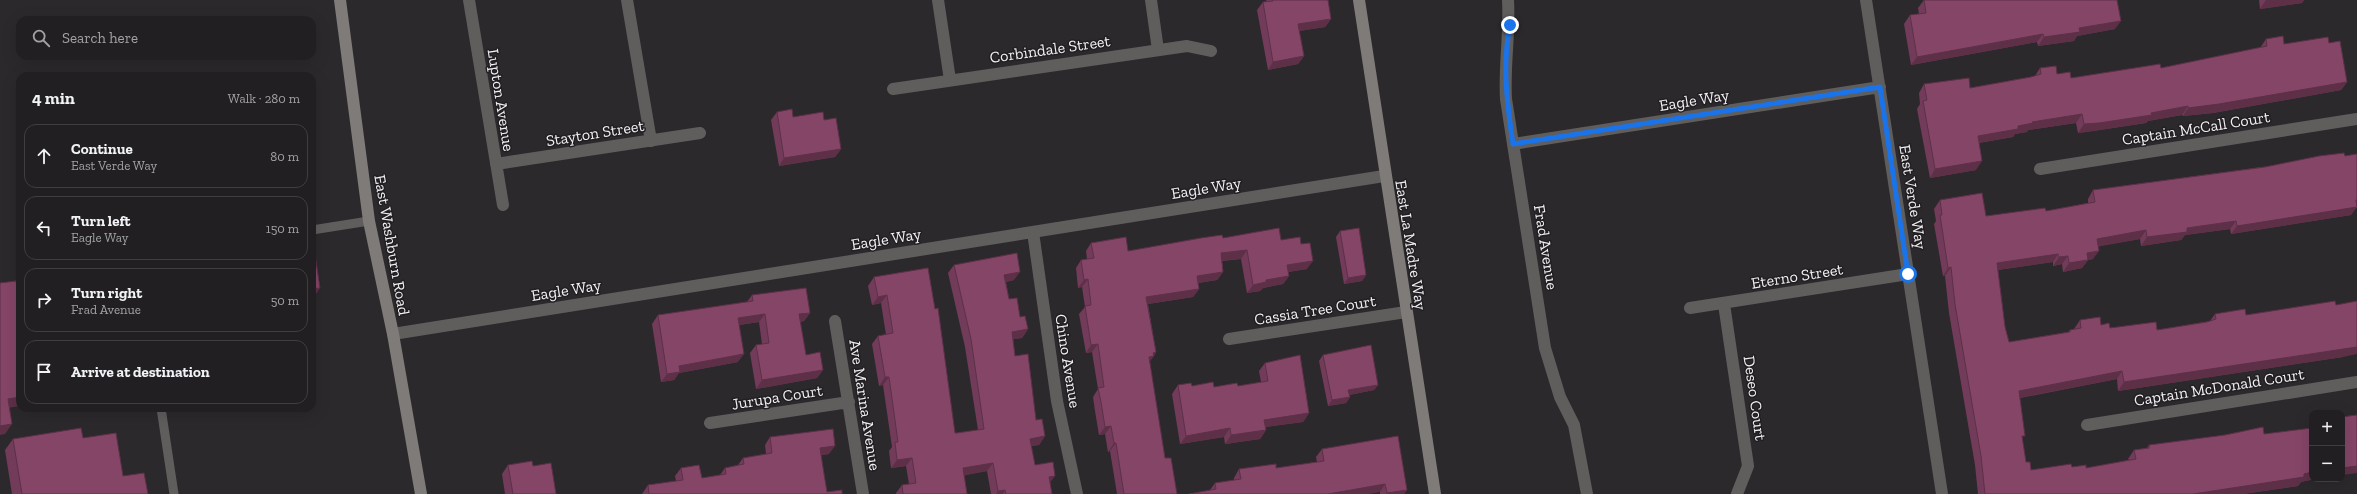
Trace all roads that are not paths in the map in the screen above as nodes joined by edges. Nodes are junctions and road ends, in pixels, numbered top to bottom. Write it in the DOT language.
graph roads {
  1 [pos="340,0"];
  2 [pos="469,0"];
  3 [pos="627,0"];
  4 [pos="938,0"];
  5 [pos="1151,0"];
  6 [pos="1359,0"];
  7 [pos="1508,0"];
  8 [pos="1866,0"];
  9 [pos="1158,50"];
  10 [pos="1211,51"];
  11 [pos="950,80"];
  12 [pos="1880,87"];
  13 [pos="893,89"];
  14 [pos="2357,119"];
  15 [pos="700,134"];
  16 [pos="651,141"];
  17 [pos="1513,144"];
  18 [pos="496,164"];
  19 [pos="2040,169"];
  20 [pos="1384,176"];
  21 [pos="503,205"];
  22 [pos="370,222"];
  23 [pos="316,229"];
  24 [pos="1033,232"];
  25 [pos="1908,274"];
  26 [pos="1724,304"];
  27 [pos="1690,308"];
  28 [pos="1406,312"];
  29 [pos="836,321"];
  30 [pos="392,334"];
  31 [pos="1229,339"];
  32 [pos="2357,382"];
  33 [pos="849,402"];
  34 [pos="162,412"];
  35 [pos="710,423"];
  36 [pos="2086,425"];
  37 [pos="174,494"];
  38 [pos="421,494"];
  39 [pos="863,494"];
  40 [pos="1077,494"];
  41 [pos="1435,494"];
  42 [pos="1587,494"];
  43 [pos="1736,494"];
  44 [pos="1942,494"];
  1 -- 22 [label="street, East Washburn Road"];
  2 -- 18 [label="street, Lupton Avenue"];
  3 -- 16 [label="street"];
  4 -- 11 [label="street"];
  5 -- 9 [label="street"];
  6 -- 20 [label="street, East La Madre Way"];
  7 -- 17 [label="street, Frad Avenue"];
  8 -- 12 [label="street, East Verde Way"];
  9 -- 10 [label="street, Corbindale Street"];
  9 -- 11 [label="street, Corbindale Street"];
  11 -- 13 [label="street, Corbindale Street"];
  12 -- 17 [label="street, Eagle Way"];
  12 -- 25 [label="street, East Verde Way"];
  14 -- 19 [label="street, Captain McCall Court"];
  15 -- 16 [label="street, Stayton Street"];
  16 -- 18 [label="street, Stayton Street"];
  17 -- 42 [label="street, Frad Avenue"];
  18 -- 21 [label="street, Lupton Avenue"];
  20 -- 24 [label="street, Eagle Way"];
  20 -- 28 [label="street, East La Madre Way"];
  22 -- 23 [label="lane"];
  22 -- 30 [label="street, East Washburn Road"];
  24 -- 30 [label="street, Eagle Way"];
  24 -- 40 [label="street, Chino Avenue"];
  25 -- 26 [label="street, Eterno Street"];
  25 -- 44 [label="street, East Verde Way"];
  26 -- 27 [label="street, Eterno Street"];
  26 -- 43 [label="street, Deseo Court"];
  28 -- 31 [label="street, Cassia Tree Court"];
  28 -- 41 [label="street, East La Madre Way"];
  29 -- 33 [label="street, Ave Marina Avenue"];
  30 -- 38 [label="street, East Washburn Road"];
  32 -- 36 [label="street, Captain McDonald Court"];
  33 -- 35 [label="street, Jurupa Court"];
  33 -- 39 [label="street, Ave Marina Avenue"];
  34 -- 37 [label="lane"];
}
